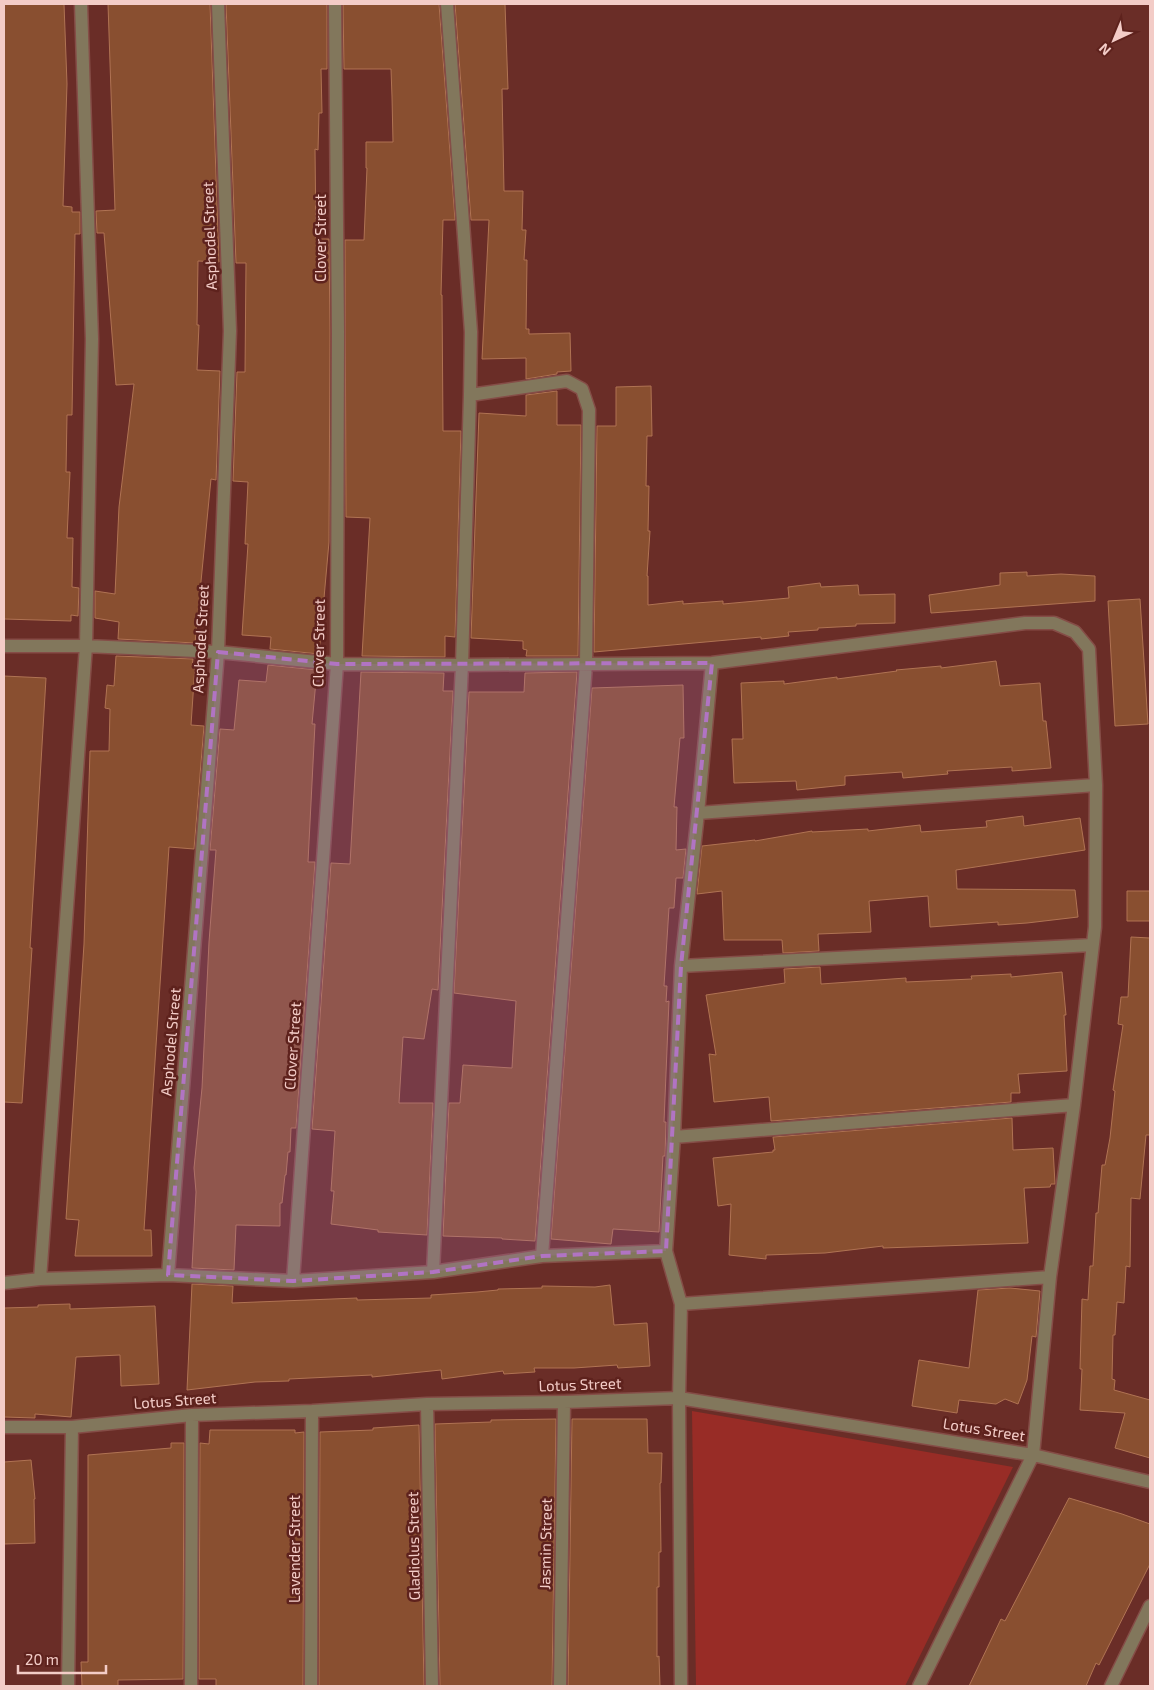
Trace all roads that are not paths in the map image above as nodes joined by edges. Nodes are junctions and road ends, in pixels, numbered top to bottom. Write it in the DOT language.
graph roads {
  1 [pos="81,4"];
  2 [pos="218,4"];
  3 [pos="335,4"];
  4 [pos="447,4"];
  5 [pos="470,395"];
  6 [pos="4,646"];
  7 [pos="86,646"];
  8 [pos="218,652"];
  9 [pos="712,663"];
  10 [pos="337,664"];
  11 [pos="586,664"];
  12 [pos="462,665"];
  13 [pos="1096,785"];
  14 [pos="698,814"];
  15 [pos="1092,945"];
  16 [pos="680,966"];
  17 [pos="1074,1105"];
  18 [pos="674,1137"];
  19 [pos="666,1251"];
  20 [pos="542,1256"];
  21 [pos="432,1272"];
  22 [pos="168,1275"];
  23 [pos="1050,1277"];
  24 [pos="40,1280"];
  25 [pos="293,1281"];
  26 [pos="4,1283"];
  27 [pos="681,1304"];
  28 [pos="679,1398"];
  29 [pos="564,1402"];
  30 [pos="427,1404"];
  31 [pos="312,1411"];
  32 [pos="192,1415"];
  33 [pos="4,1427"];
  34 [pos="72,1427"];
  35 [pos="1033,1455"];
  36 [pos="1150,1482"];
  37 [pos="1150,1606"];
  38 [pos="68,1686"];
  39 [pos="191,1686"];
  40 [pos="311,1686"];
  41 [pos="432,1686"];
  42 [pos="560,1686"];
  43 [pos="681,1686"];
  44 [pos="919,1686"];
  45 [pos="1111,1686"];
  1 -- 7 [label="street"];
  2 -- 8 [label="street, Asphodel Street"];
  3 -- 10 [label="street, Clover Street"];
  4 -- 5 [label="street"];
  5 -- 11 [label="street"];
  5 -- 12 [label="street"];
  6 -- 7 [label="street"];
  7 -- 8 [label="street"];
  7 -- 24 [label="street"];
  8 -- 10 [label="street"];
  8 -- 22 [label="street, Asphodel Street"];
  9 -- 11 [label="street"];
  9 -- 13 [label="street"];
  9 -- 14 [label="street"];
  10 -- 12 [label="street"];
  10 -- 25 [label="street, Clover Street"];
  11 -- 12 [label="street"];
  11 -- 20 [label="street"];
  12 -- 21 [label="street"];
  13 -- 14 [label="street"];
  13 -- 15 [label="street"];
  14 -- 16 [label="street"];
  15 -- 16 [label="street"];
  15 -- 17 [label="street"];
  16 -- 18 [label="street"];
  17 -- 18 [label="street"];
  17 -- 23 [label="street"];
  18 -- 19 [label="street"];
  19 -- 20 [label="street"];
  19 -- 27 [label="street"];
  20 -- 21 [label="street"];
  21 -- 25 [label="street"];
  22 -- 24 [label="street"];
  22 -- 25 [label="street"];
  23 -- 27 [label="street"];
  23 -- 35 [label="street"];
  24 -- 26 [label="street"];
  27 -- 28 [label="street"];
  28 -- 29 [label="street, Lotus Street"];
  28 -- 35 [label="street, Lotus Street"];
  28 -- 43 [label="street"];
  29 -- 30 [label="street, Lotus Street"];
  29 -- 42 [label="street, Jasmin Street"];
  30 -- 31 [label="street, Lotus Street"];
  30 -- 41 [label="street, Gladiolus Street"];
  31 -- 32 [label="street, Lotus Street"];
  31 -- 40 [label="street, Lavender Street"];
  32 -- 34 [label="street, Lotus Street"];
  32 -- 39 [label="street"];
  33 -- 34 [label="street, Lotus Street"];
  34 -- 38 [label="street"];
  35 -- 36 [label="street, Lotus Street"];
  35 -- 44 [label="street"];
  37 -- 45 [label="street"];
}
